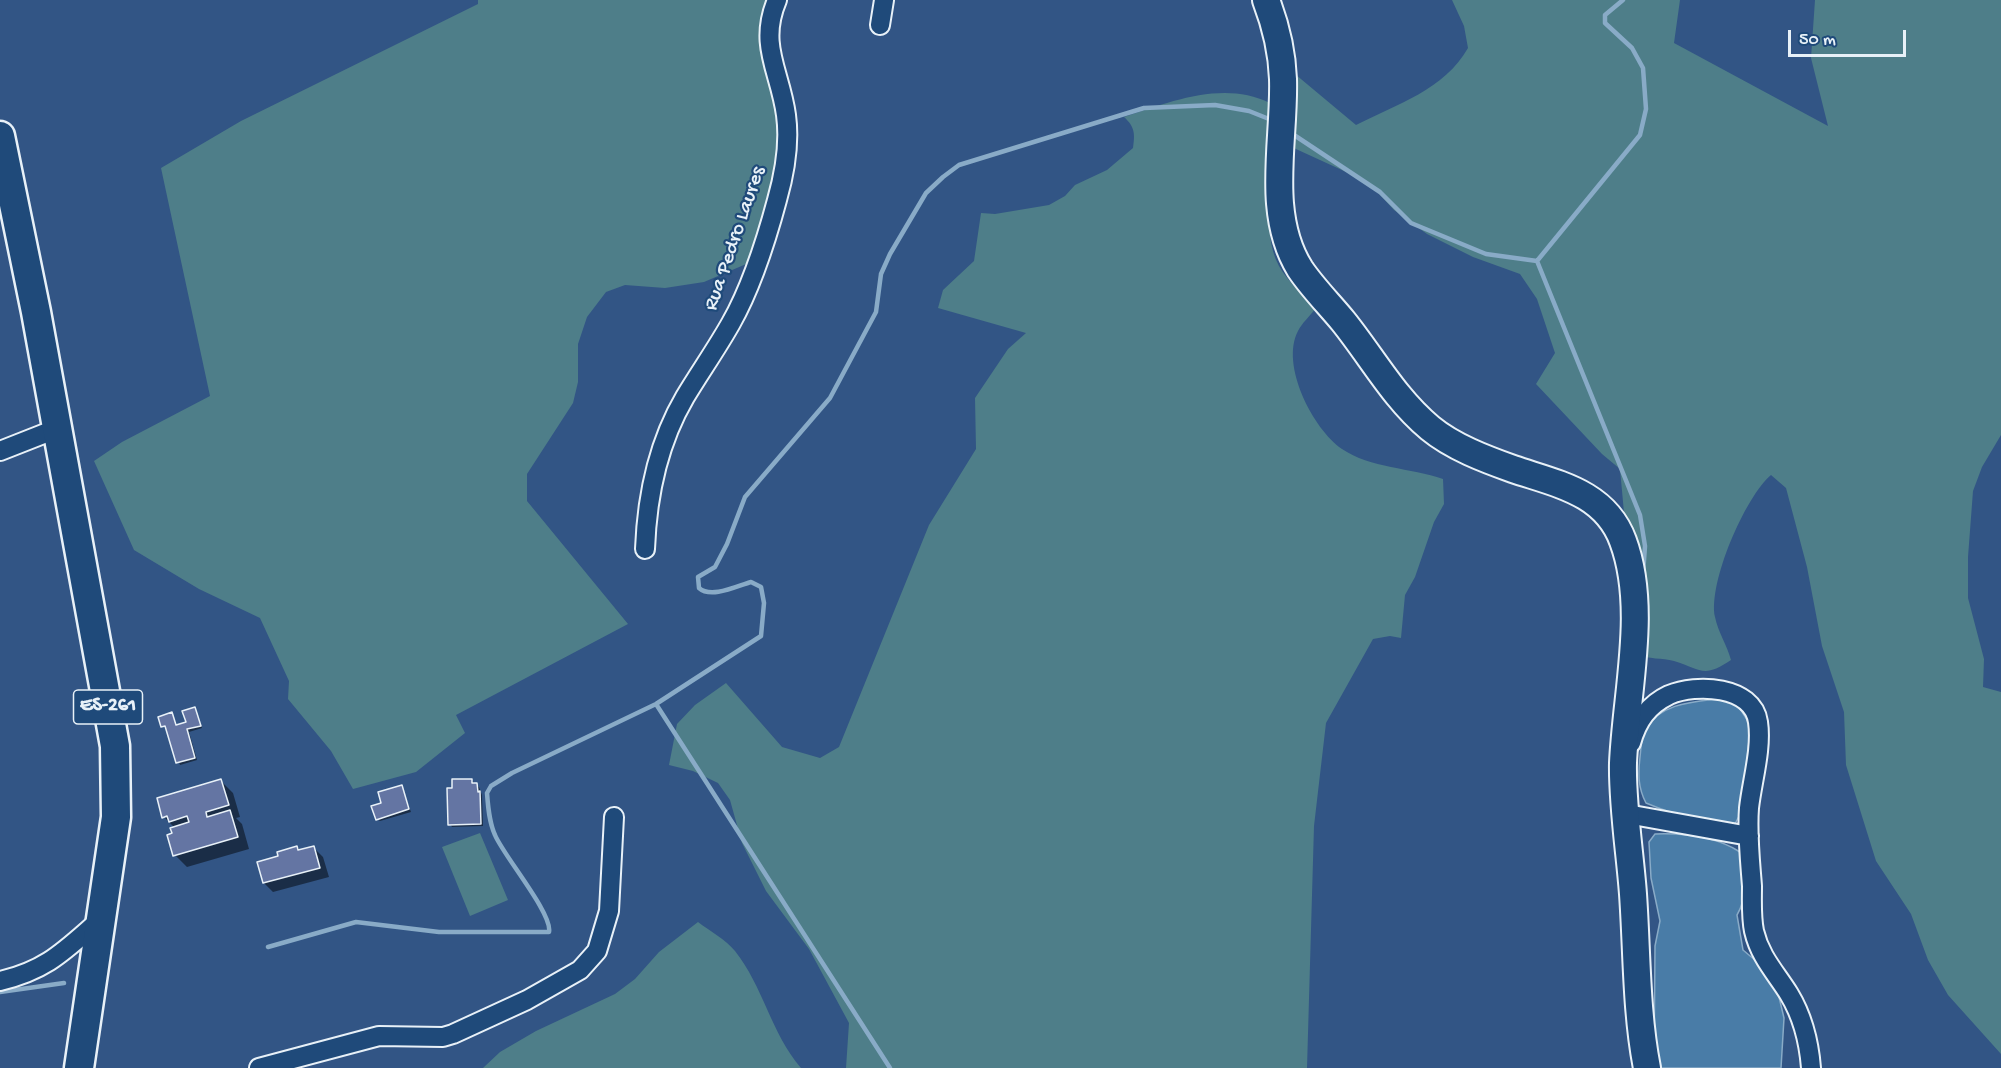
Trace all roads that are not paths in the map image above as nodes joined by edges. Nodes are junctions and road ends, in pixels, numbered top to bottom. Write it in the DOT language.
graph roads {
  1 [pos="777,0"];
  2 [pos="884,0"];
  3 [pos="1266,0"];
  4 [pos="880,25"];
  5 [pos="0,136"];
  6 [pos="56,429"];
  7 [pos="0,451"];
  8 [pos="645,549"];
  9 [pos="1623,767"];
  10 [pos="1627,814"];
  11 [pos="614,818"];
  12 [pos="1749,836"];
  13 [pos="102,918"];
  14 [pos="0,981"];
  15 [pos="79,1068"];
  16 [pos="259,1068"];
  17 [pos="1647,1068"];
  18 [pos="1811,1068"];
  1 -- 8 [label="street, Rua Pedro Laures"];
  2 -- 4 [label="street"];
  3 -- 9 [label="street"];
  5 -- 6 [label="main road, ES-261"];
  6 -- 7 [label="street"];
  6 -- 13 [label="main road, ES-261"];
  9 -- 10 [label="street"];
  9 -- 12 [label="street"];
  10 -- 12 [label="street"];
  10 -- 17 [label="street"];
  11 -- 16 [label="street"];
  12 -- 18 [label="street"];
  13 -- 14 [label="street"];
  13 -- 15 [label="main road, ES-261"];
}
